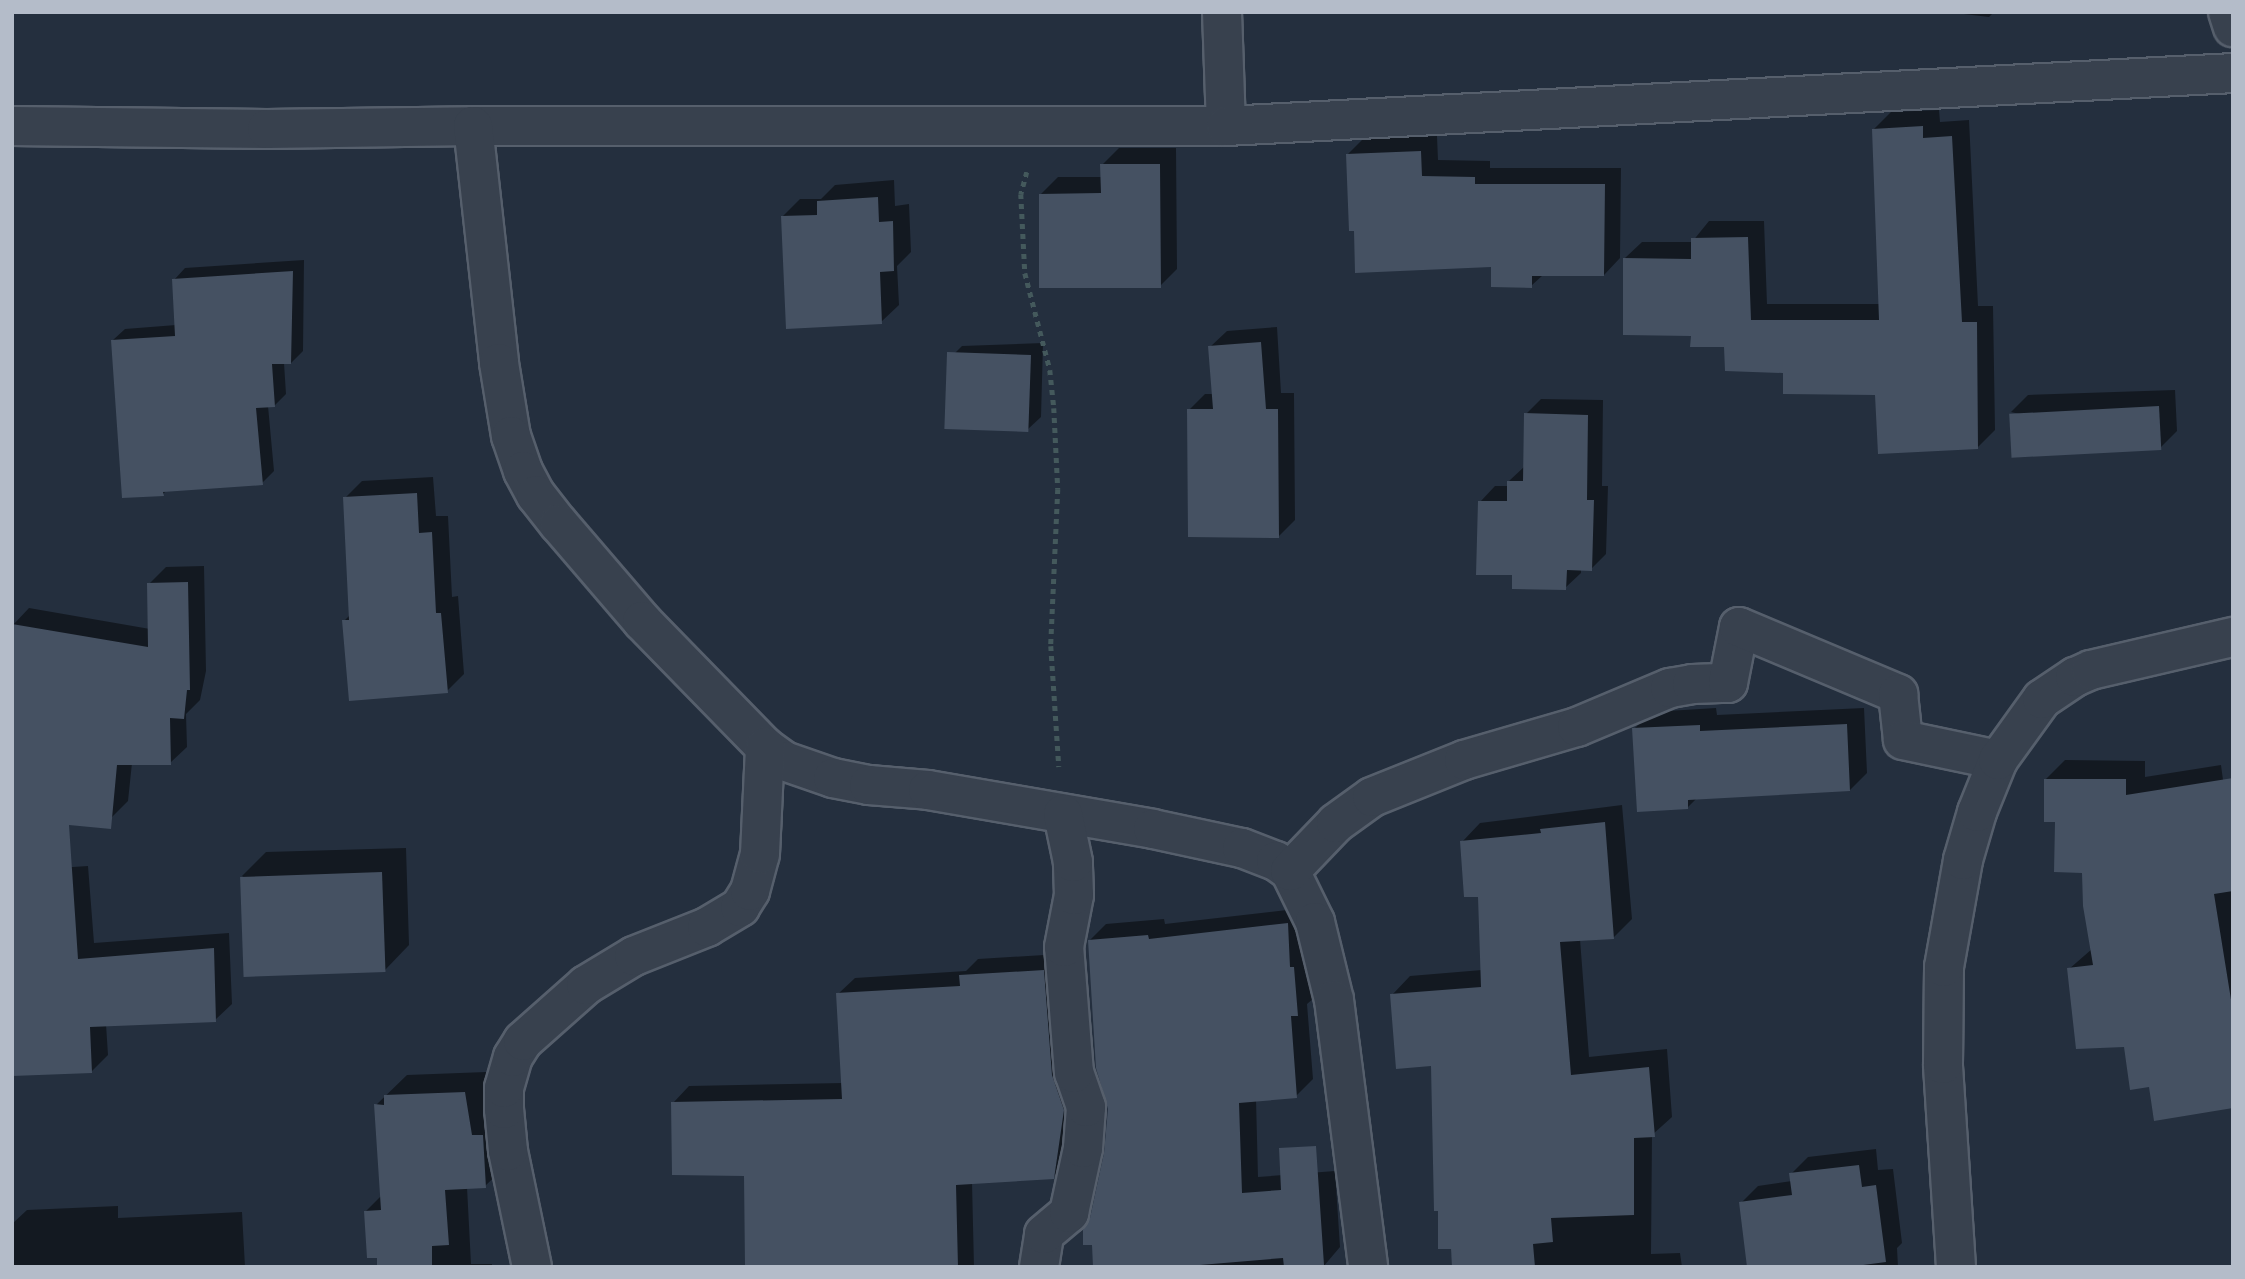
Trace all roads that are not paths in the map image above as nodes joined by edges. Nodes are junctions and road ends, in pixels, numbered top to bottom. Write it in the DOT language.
graph roads {
  1 [pos="1222,12"];
  2 [pos="2228,12"];
  3 [pos="2233,27"];
  4 [pos="2233,73"];
  5 [pos="12,126"];
  6 [pos="473,126"];
  7 [pos="1226,126"];
  8 [pos="2233,637"];
  9 [pos="765,747"];
  10 [pos="1998,760"];
  11 [pos="1063,814"];
  12 [pos="1290,871"];
  13 [pos="532,1267"];
  14 [pos="1039,1267"];
  15 [pos="1368,1267"];
  16 [pos="1956,1267"];
  1 -- 7 [label="street"];
  2 -- 3 [label="street"];
  4 -- 7 [label="street"];
  5 -- 6 [label="street"];
  6 -- 7 [label="street"];
  6 -- 9 [label="street"];
  8 -- 10 [label="street"];
  9 -- 11 [label="street"];
  9 -- 13 [label="street"];
  10 -- 12 [label="street"];
  10 -- 16 [label="street"];
  11 -- 12 [label="street"];
  11 -- 14 [label="street"];
  12 -- 15 [label="street"];
}
